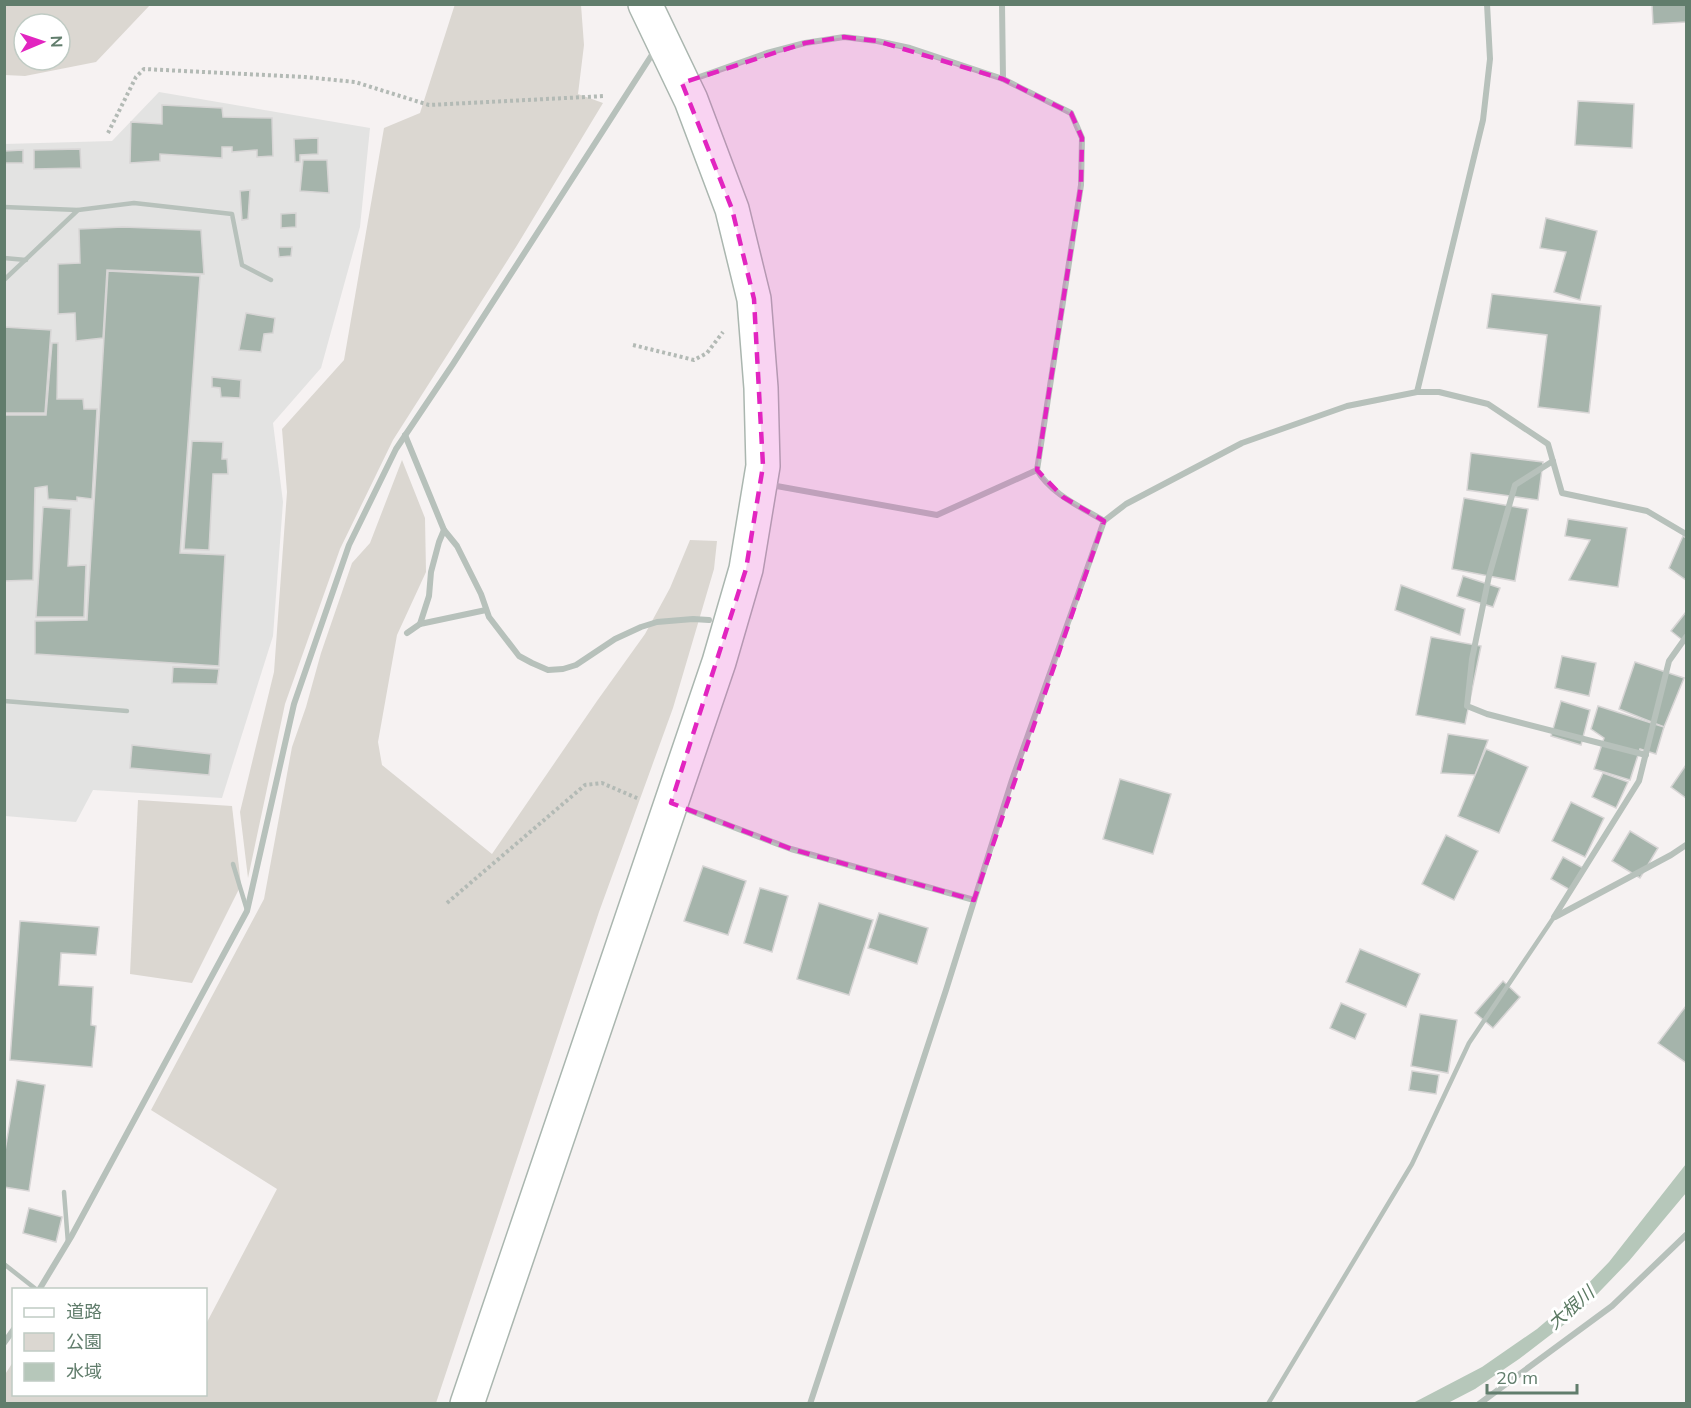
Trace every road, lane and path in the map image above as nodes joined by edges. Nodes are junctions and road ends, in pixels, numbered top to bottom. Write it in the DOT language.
graph roads {
  1 [pos="1002,4"];
  2 [pos="1487,4"];
  3 [pos="655,20"];
  4 [pos="1003,79"];
  5 [pos="682,83"];
  6 [pos="627,95"];
  7 [pos="108,133"];
  8 [pos="4,207"];
  9 [pos="78,210"];
  10 [pos="4,258"];
  11 [pos="26,260"];
  12 [pos="4,280"];
  13 [pos="271,280"];
  14 [pos="754,303"];
  15 [pos="633,345"];
  16 [pos="1417,392"];
  17 [pos="405,435"];
  18 [pos="1553,460"];
  19 [pos="1037,470"];
  20 [pos="760,483"];
  21 [pos="1104,521"];
  22 [pos="444,530"];
  23 [pos="1686,534"];
  24 [pos="486,610"];
  25 [pos="709,620"];
  26 [pos="420,624"];
  27 [pos="407,633"];
  28 [pos="1686,637"];
  29 [pos="4,701"];
  30 [pos="127,711"];
  31 [pos="1646,754"];
  32 [pos="659,803"];
  33 [pos="1686,845"];
  34 [pos="233,864"];
  35 [pos="974,900"];
  36 [pos="447,903"];
  37 [pos="247,911"];
  38 [pos="1554,918"];
  39 [pos="64,1192"];
  40 [pos="1686,1235"];
  41 [pos="68,1243"];
  42 [pos="4,1264"];
  43 [pos="35,1288"];
  44 [pos="39,1288"];
  45 [pos="467,1404"];
  46 [pos="810,1404"];
  47 [pos="1268,1404"];
  48 [pos="1479,1404"];
  1 -- 4 [label="street"];
  2 -- 16 [label="street"];
  3 -- 5 [label="street"];
  3 -- 6 [label="street"];
  4 -- 5 [label="street"];
  4 -- 19 [label="street"];
  5 -- 14 [label="street"];
  6 -- 7 [label="path"];
  6 -- 17 [label="street"];
  8 -- 9 [label="lane"];
  9 -- 11 [label="lane"];
  9 -- 13 [label="lane"];
  10 -- 11 [label="lane"];
  11 -- 12 [label="lane"];
  14 -- 15 [label="path"];
  14 -- 20 [label="street"];
  16 -- 18 [label="street"];
  16 -- 21 [label="street"];
  17 -- 22 [label="street"];
  17 -- 37 [label="street"];
  18 -- 23 [label="street"];
  18 -- 31 [label="street"];
  19 -- 20 [label="street"];
  19 -- 21 [label="street"];
  20 -- 32 [label="street"];
  21 -- 35 [label="street"];
  22 -- 24 [label="street"];
  22 -- 26 [label="street"];
  24 -- 25 [label="street"];
  24 -- 26 [label="street"];
  26 -- 27 [label="street"];
  28 -- 31 [label="street"];
  29 -- 30 [label="lane"];
  31 -- 38 [label="street"];
  32 -- 35 [label="street"];
  32 -- 36 [label="path"];
  32 -- 45 [label="street"];
  33 -- 38 [label="street"];
  34 -- 37 [label="lane"];
  35 -- 46 [label="street"];
  37 -- 41 [label="street"];
  38 -- 47 [label="lane"];
  39 -- 41 [label="lane"];
  40 -- 48 [label="street"];
  41 -- 44 [label="street"];
  42 -- 43 [label="lane"];
}
